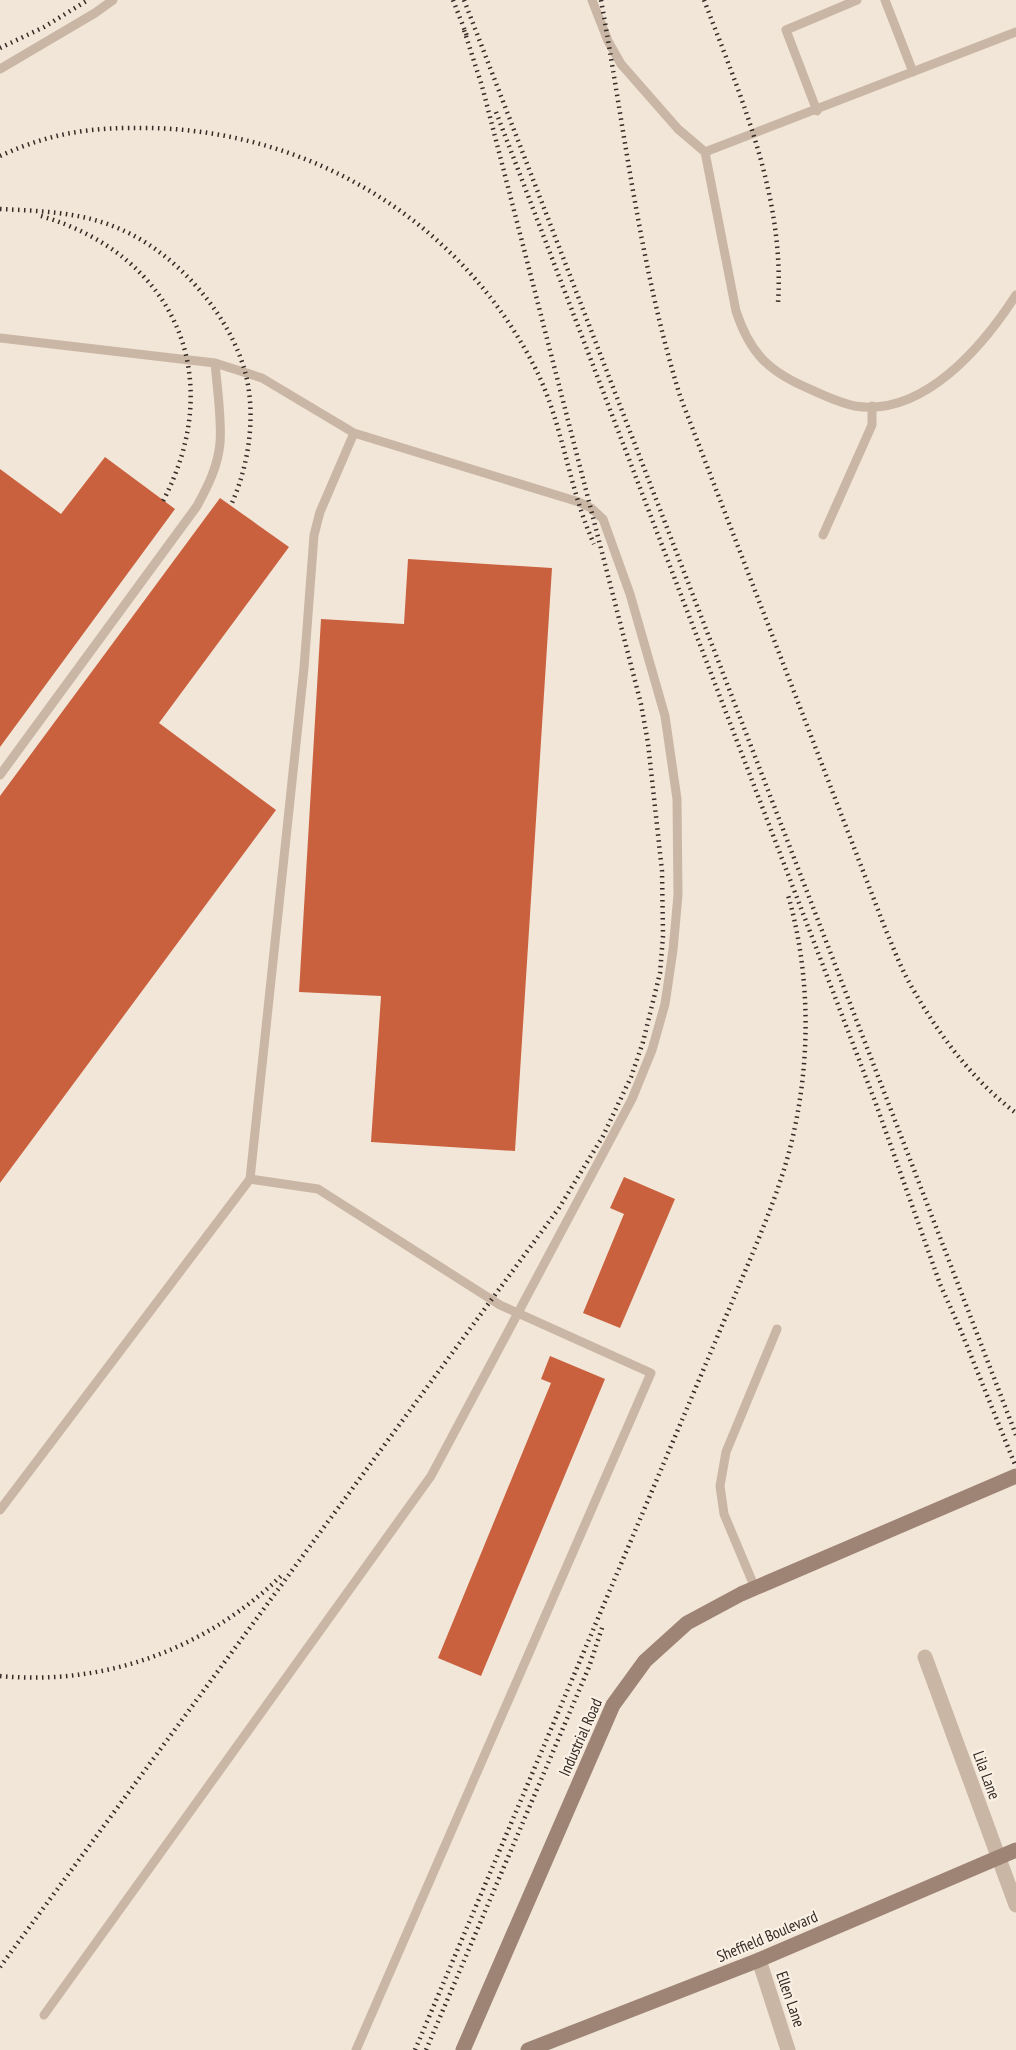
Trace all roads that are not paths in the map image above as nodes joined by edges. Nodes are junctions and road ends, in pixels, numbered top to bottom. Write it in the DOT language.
graph roads {
  1 [pos="113,0"];
  2 [pos="592,0"];
  3 [pos="857,0"];
  4 [pos="885,0"];
  5 [pos="1016,32"];
  6 [pos="0,69"];
  7 [pos="913,72"];
  8 [pos="817,111"];
  9 [pos="705,152"];
  10 [pos="1016,295"];
  11 [pos="0,338"];
  12 [pos="215,363"];
  13 [pos="872,406"];
  14 [pos="354,433"];
  15 [pos="823,535"];
  16 [pos="0,775"];
  17 [pos="250,1179"];
  18 [pos="516,1314"];
  19 [pos="777,1329"];
  20 [pos="1016,1476"];
  21 [pos="4,1497"];
  22 [pos="0,1510"];
  23 [pos="755,1588"];
  24 [pos="925,1657"];
  25 [pos="1016,1850"];
  26 [pos="998,1857"];
  27 [pos="1016,1905"];
  28 [pos="759,1960"];
  29 [pos="44,2015"];
  30 [pos="356,2050"];
  31 [pos="463,2050"];
  32 [pos="528,2050"];
  33 [pos="788,2050"];
  1 -- 6 [label="lane"];
  2 -- 9 [label="lane"];
  3 -- 8 [label="lane"];
  4 -- 7 [label="lane"];
  5 -- 7 [label="lane"];
  7 -- 8 [label="lane"];
  8 -- 9 [label="lane"];
  9 -- 13 [label="lane"];
  10 -- 13 [label="lane"];
  11 -- 12 [label="lane"];
  12 -- 14 [label="lane"];
  12 -- 16 [label="lane"];
  13 -- 15 [label="lane"];
  14 -- 17 [label="lane"];
  14 -- 18 [label="lane"];
  17 -- 18 [label="lane"];
  17 -- 21 [label="lane"];
  18 -- 29 [label="lane"];
  18 -- 30 [label="lane"];
  19 -- 23 [label="lane"];
  20 -- 23 [label="street, Industrial Road"];
  21 -- 22 [label="lane"];
  23 -- 31 [label="street, Industrial Road"];
  24 -- 26 [label="street, Lila Lane"];
  25 -- 26 [label="street, Sheffield Boulevard"];
  26 -- 27 [label="street, Lila Lane"];
  26 -- 28 [label="street, Sheffield Boulevard"];
  28 -- 32 [label="street, Sheffield Boulevard"];
  28 -- 33 [label="street, Ellen Lane"];
}
